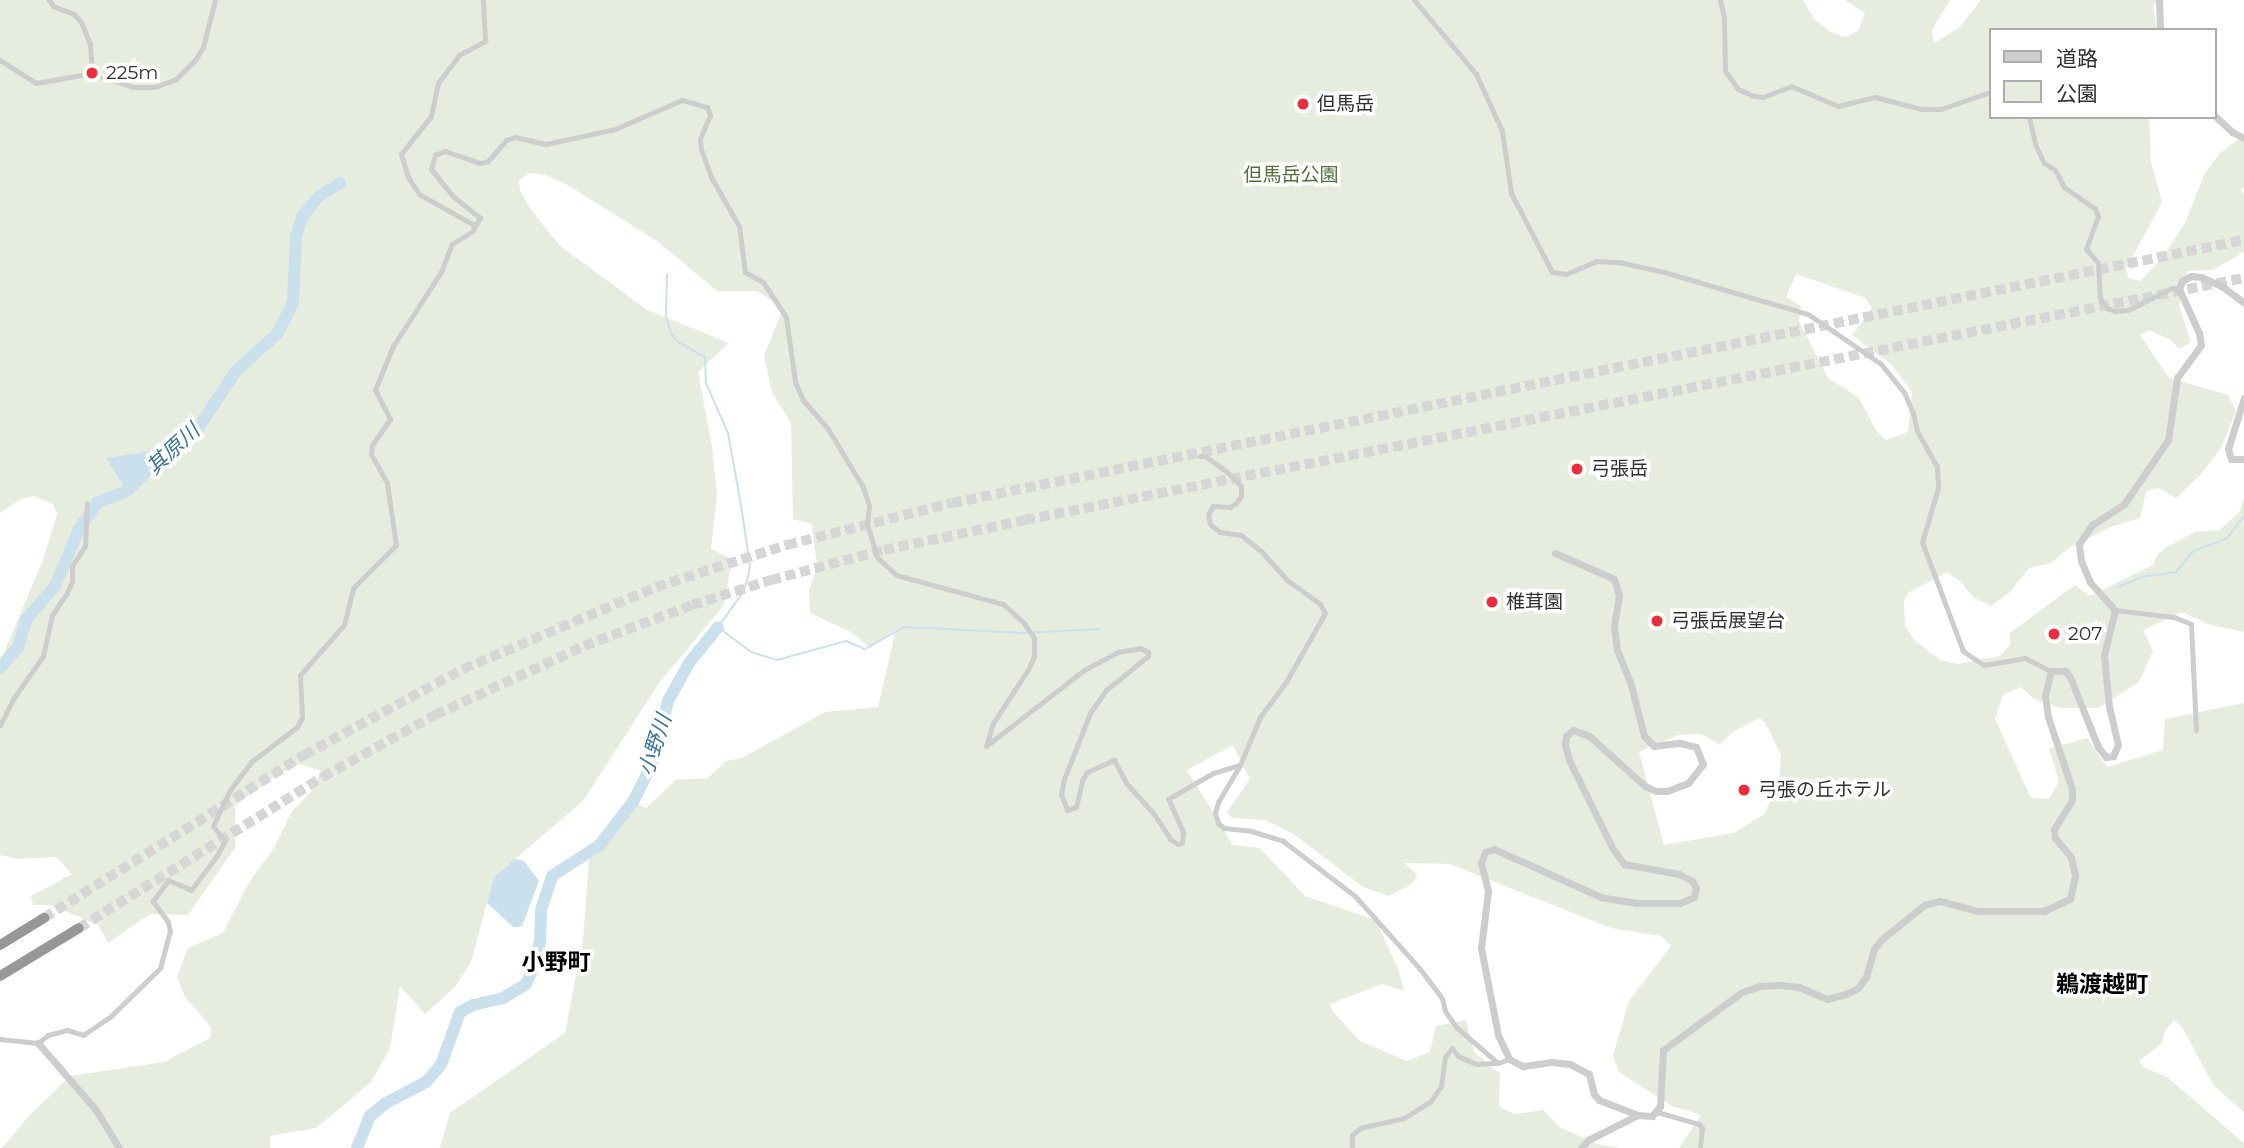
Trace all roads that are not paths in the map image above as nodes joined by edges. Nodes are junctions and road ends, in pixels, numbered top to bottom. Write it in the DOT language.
graph roads {
  1 [pos="49,0"];
  2 [pos="215,0"];
  3 [pos="483,0"];
  4 [pos="1414,0"];
  5 [pos="1720,0"];
  6 [pos="2159,0"];
  7 [pos="2160,28"];
  8 [pos="0,60"];
  9 [pos="92,73"];
  10 [pos="1988,93"];
  11 [pos="2216,117"];
  12 [pos="2029,119"];
  13 [pos="2244,138"];
  14 [pos="473,229"];
  15 [pos="2179,289"];
  16 [pos="2244,303"];
  17 [pos="2244,398"];
  18 [pos="1200,456"];
  19 [pos="2244,459"];
  20 [pos="87,503"];
  21 [pos="1555,553"];
  22 [pos="2115,610"];
  23 [pos="2051,671"];
  24 [pos="0,725"];
  25 [pos="2196,730"];
  26 [pos="1240,765"];
  27 [pos="44,918"];
  28 [pos="79,928"];
  29 [pos="0,945"];
  30 [pos="0,976"];
  31 [pos="0,1039"];
  32 [pos="38,1042"];
  33 [pos="1509,1059"];
  34 [pos="1497,1063"];
  35 [pos="1657,1112"];
  36 [pos="1638,1115"];
  37 [pos="119,1148"];
  38 [pos="1352,1148"];
  39 [pos="1581,1148"];
  40 [pos="1700,1148"];
  1 -- 9 [label="street"];
  2 -- 9 [label="street"];
  3 -- 14 [label="street"];
  4 -- 23 [label="street"];
  5 -- 10 [label="street"];
  6 -- 7 [label="street"];
  8 -- 9 [label="street"];
  11 -- 13 [label="street"];
  12 -- 15 [label="street"];
  14 -- 26 [label="street"];
  14 -- 32 [label="street"];
  15 -- 16 [label="street"];
  15 -- 22 [label="street"];
  17 -- 19 [label="street"];
  18 -- 26 [label="street"];
  20 -- 24 [label="street"];
  21 -- 33 [label="street"];
  22 -- 23 [label="street"];
  22 -- 25 [label="street"];
  23 -- 35 [label="street"];
  26 -- 34 [label="street"];
  27 -- 29 [label="highway"];
  28 -- 30 [label="highway"];
  31 -- 32 [label="street"];
  32 -- 37 [label="street"];
  33 -- 34 [label="street"];
  33 -- 36 [label="street"];
  34 -- 38 [label="street"];
  35 -- 36 [label="street"];
  35 -- 40 [label="street"];
  36 -- 39 [label="street"];
}
